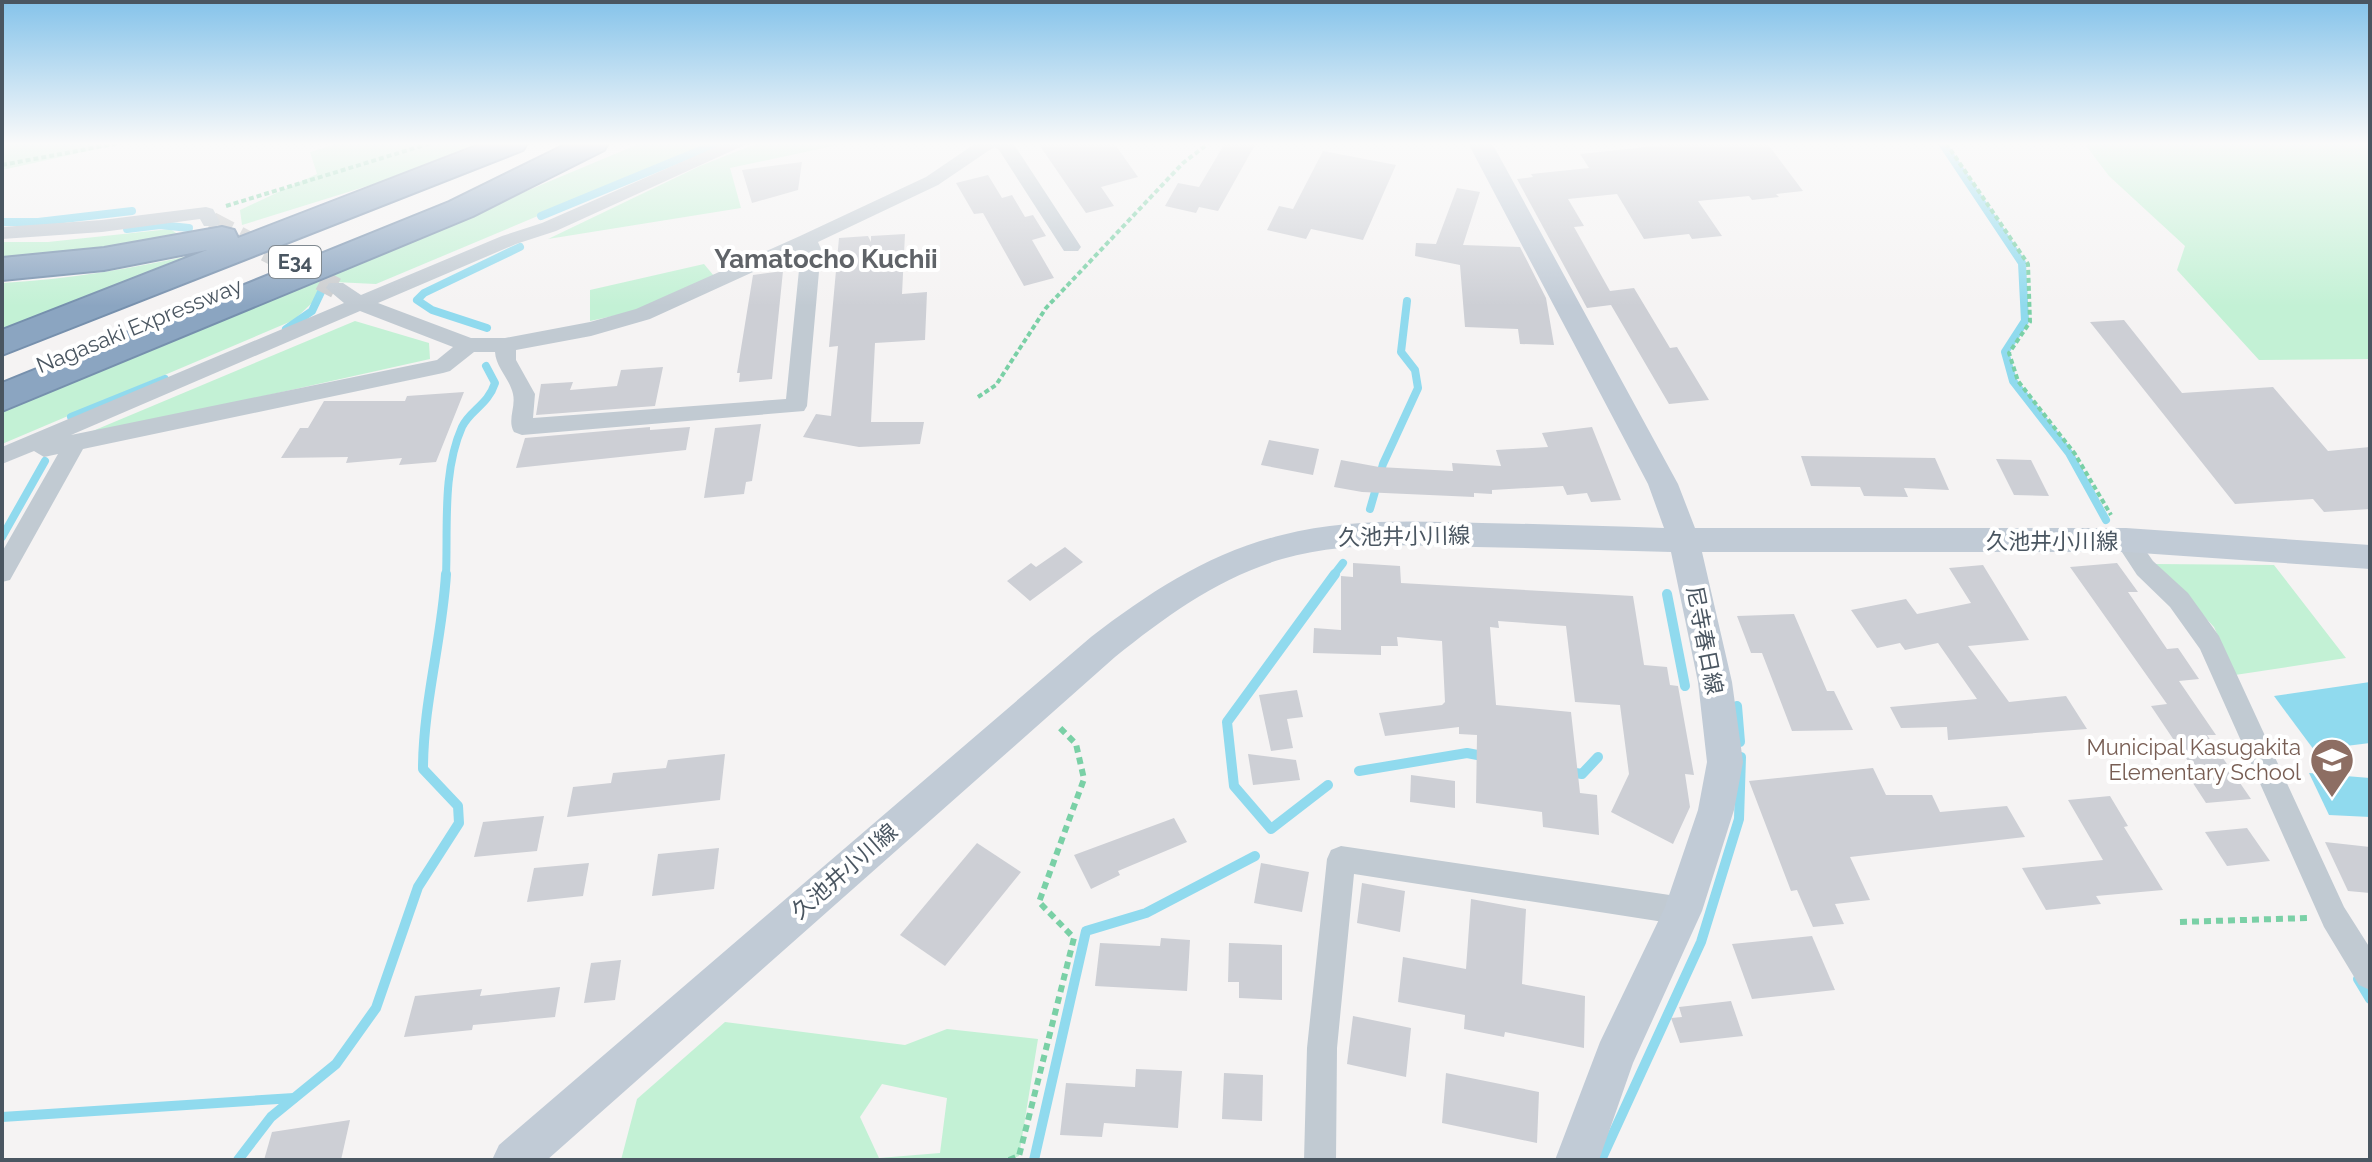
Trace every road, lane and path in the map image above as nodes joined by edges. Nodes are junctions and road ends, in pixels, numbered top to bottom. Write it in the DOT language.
graph roads {
  1 [pos="268,197"];
  2 [pos="356,197"];
  3 [pos="372,197"];
  4 [pos="453,197"];
  5 [pos="485,197"];
  6 [pos="617,197"];
  7 [pos="898,197"];
  8 [pos="1039,197"];
  9 [pos="1151,197"];
  10 [pos="1509,197"];
  11 [pos="1983,197"];
  12 [pos="208,217"];
  13 [pos="2,233"];
  14 [pos="807,240"];
  15 [pos="1071,247"];
  16 [pos="2,269"];
  17 [pos="336,288"];
  18 [pos="360,304"];
  19 [pos="2,343"];
  20 [pos="469,345"];
  21 [pos="505,345"];
  22 [pos="2,379"];
  23 [pos="978,397"];
  24 [pos="2,398"];
  25 [pos="74,445"];
  26 [pos="5,455"];
  27 [pos="1684,540"];
  28 [pos="2126,540"];
  29 [pos="2370,557"];
  30 [pos="2,573"];
  31 [pos="1029,712"];
  32 [pos="1683,911"];
  33 [pos="2312,918"];
  34 [pos="2180,922"];
  35 [pos="2370,975"];
  36 [pos="514,1160"];
  37 [pos="1009,1160"];
  38 [pos="1320,1160"];
  39 [pos="1577,1160"];
  1 -- 12 [label="path"];
  2 -- 16 [label="highway"];
  3 -- 19 [label="highway, Nagasaki Expressway / E34"];
  4 -- 22 [label="highway, Nagasaki Expressway / E34"];
  5 -- 24 [label="highway"];
  6 -- 18 [label="street"];
  7 -- 14 [label="street"];
  8 -- 15 [label="street"];
  9 -- 23 [label="path"];
  10 -- 27 [label="street, 尼寺春日線"];
  11 -- 28 [label="path"];
  12 -- 13 [label="street"];
  14 -- 21 [label="street"];
  14 -- 21 [label="street"];
  17 -- 18 [label="street"];
  18 -- 20 [label="street"];
  18 -- 26 [label="street"];
  20 -- 21 [label="street"];
  20 -- 25 [label="street"];
  25 -- 26 [label="street"];
  25 -- 30 [label="street"];
  27 -- 28 [label="street, 久池井小川線"];
  27 -- 31 [label="street, 久池井小川線"];
  27 -- 32 [label="street, 尼寺春日線"];
  28 -- 29 [label="street, 久池井小川線"];
  28 -- 35 [label="street"];
  31 -- 36 [label="street, 久池井小川線"];
  31 -- 37 [label="path"];
  32 -- 38 [label="street"];
  32 -- 39 [label="street, 尼寺春日線"];
  33 -- 34 [label="path"];
}
